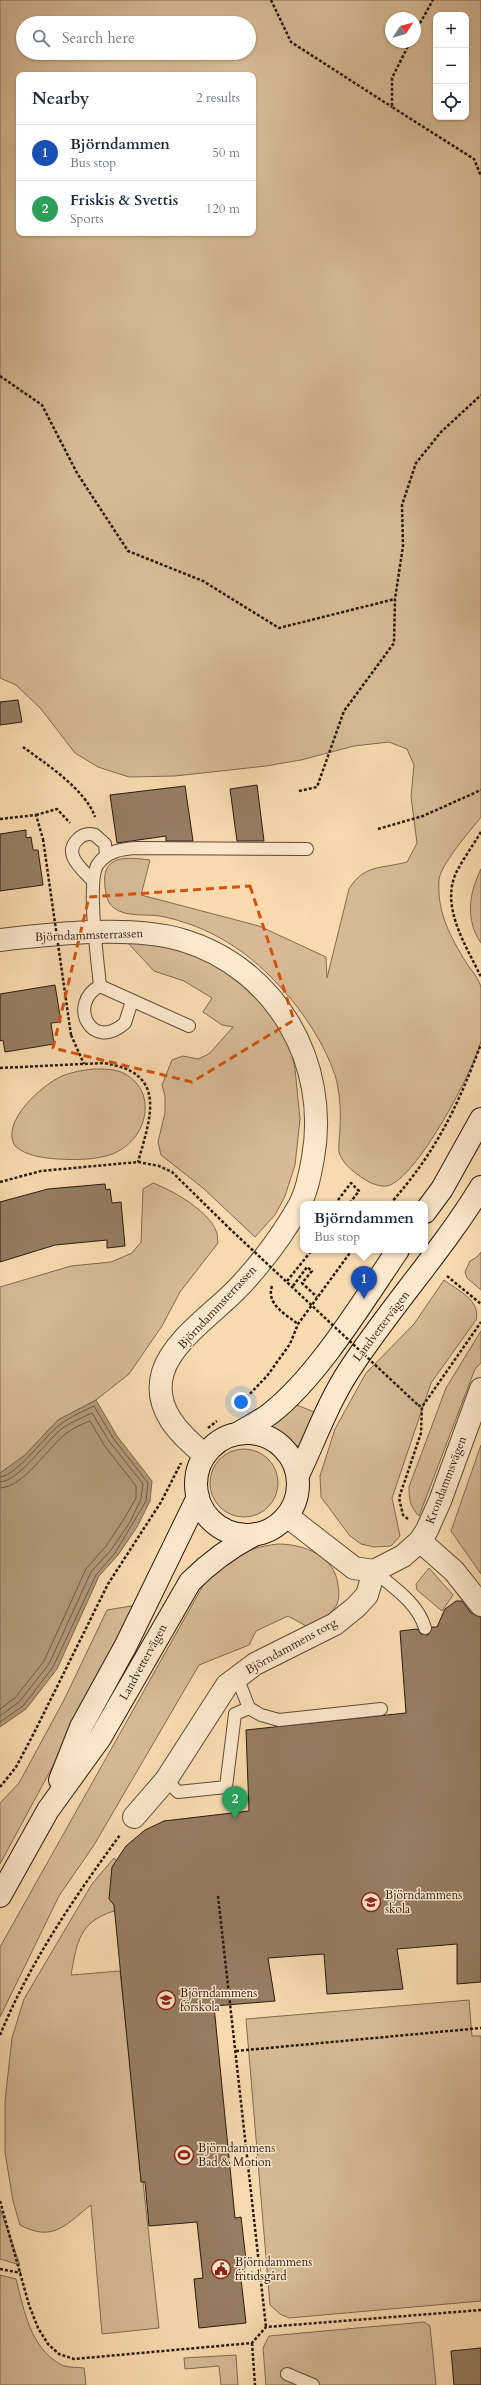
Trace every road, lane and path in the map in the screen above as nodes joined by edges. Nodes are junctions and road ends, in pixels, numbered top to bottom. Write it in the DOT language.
graph roads {
  1 [pos="271,0"];
  2 [pos="433,0"];
  3 [pos="421,21"];
  4 [pos="407,48"];
  5 [pos="392,107"];
  6 [pos="481,176"];
  7 [pos="0,376"];
  8 [pos="481,395"];
  9 [pos="395,599"];
  10 [pos="23,747"];
  11 [pos="481,790"];
  12 [pos="299,791"];
  13 [pos="36,815"];
  14 [pos="0,819"];
  15 [pos="378,829"];
  16 [pos="481,832"];
  17 [pos="95,835"];
  18 [pos="79,837"];
  19 [pos="308,849"];
  20 [pos="106,855"];
  21 [pos="92,880"];
  22 [pos="95,934"];
  23 [pos="0,940"];
  24 [pos="481,978"];
  25 [pos="100,986"];
  26 [pos="132,1001"];
  27 [pos="189,1026"];
  28 [pos="481,1044"];
  29 [pos="84,1064"];
  30 [pos="0,1068"];
  31 [pos="481,1119"];
  32 [pos="138,1162"];
  33 [pos="0,1182"];
  34 [pos="481,1187"];
  35 [pos="301,1201"];
  36 [pos="337,1201"];
  37 [pos="351,1201"];
  38 [pos="393,1201"];
  39 [pos="300,1203"];
  40 [pos="428,1208"];
  41 [pos="310,1253"];
  42 [pos="396,1253"];
  43 [pos="283,1269"];
  44 [pos="444,1273"];
  45 [pos="277,1278"];
  46 [pos="287,1281"];
  47 [pos="273,1283"];
  48 [pos="293,1286"];
  49 [pos="318,1297"];
  50 [pos="481,1304"];
  51 [pos="481,1322"];
  52 [pos="298,1324"];
  53 [pos="481,1388"];
  54 [pos="422,1407"];
  55 [pos="237,1434"];
  56 [pos="205,1455"];
  57 [pos="298,1475"];
  58 [pos="198,1497"];
  59 [pos="287,1516"];
  60 [pos="256,1534"];
  61 [pos="424,1535"];
  62 [pos="374,1571"];
  63 [pos="481,1606"];
  64 [pos="425,1628"];
  65 [pos="237,1677"];
  66 [pos="249,1708"];
  67 [pos="381,1710"];
  68 [pos="166,1780"];
  69 [pos="48,1810"];
  70 [pos="134,1817"];
  71 [pos="0,1896"];
  72 [pos="218,1896"];
  73 [pos="481,2028"];
  74 [pos="0,2035"];
  75 [pos="236,2051"];
  76 [pos="0,2201"];
  77 [pos="0,2269"];
  78 [pos="22,2273"];
  79 [pos="481,2310"];
  80 [pos="266,2327"];
  81 [pos="252,2343"];
  82 [pos="287,2374"];
  83 [pos="255,2385"];
  84 [pos="313,2385"];
  1 -- 5 [label="path"];
  2 -- 3 [label="path"];
  4 -- 5 [label="path"];
  5 -- 6 [label="path"];
  7 -- 9 [label="path"];
  8 -- 9 [label="path"];
  9 -- 12 [label="path"];
  10 -- 17 [label="path"];
  11 -- 15 [label="path"];
  13 -- 14 [label="path"];
  13 -- 18 [label="path"];
  13 -- 29 [label="path, bridge"];
  16 -- 24 [label="path"];
  17 -- 18 [label="lane"];
  17 -- 20 [label="lane"];
  18 -- 21 [label="lane"];
  19 -- 20 [label="lane"];
  20 -- 21 [label="lane"];
  21 -- 22 [label="lane"];
  22 -- 23 [label="street, Björndammsterrassen"];
  22 -- 25 [label="lane"];
  22 -- 35 [label="street, Björndammsterrassen"];
  25 -- 26 [label="lane"];
  25 -- 26 [label="lane"];
  26 -- 27 [label="lane"];
  28 -- 38 [label="path"];
  29 -- 30 [label="path"];
  29 -- 32 [label="path"];
  31 -- 40 [label="street"];
  32 -- 33 [label="path"];
  32 -- 46 [label="path, bridge"];
  34 -- 57 [label="street, Landvettervägen"];
  36 -- 37 [label="path"];
  39 -- 56 [label="street, Björndammsterrassen"];
  41 -- 46 [label="path"];
  42 -- 55 [label="street"];
  43 -- 45 [label="path"];
  44 -- 50 [label="path"];
  46 -- 48 [label="path, bridge"];
  47 -- 52 [label="path"];
  48 -- 49 [label="path"];
  48 -- 54 [label="path, bridge"];
  51 -- 54 [label="path"];
  53 -- 61 [label="street, Krondammsvägen"];
  54 -- 61 [label="path"];
  55 -- 56 [label="street"];
  55 -- 57 [label="street"];
  56 -- 58 [label="street"];
  57 -- 59 [label="street"];
  58 -- 60 [label="street"];
  58 -- 69 [label="street, Landvettervägen"];
  59 -- 60 [label="street"];
  59 -- 62 [label="street"];
  60 -- 69 [label="street, Landvettervägen"];
  61 -- 62 [label="street, Krondammsvägen"];
  61 -- 63 [label="street"];
  62 -- 64 [label="lane"];
  62 -- 65 [label="street, Björndammens torg"];
  65 -- 66 [label="lane"];
  65 -- 68 [label="street, Björndammens torg"];
  66 -- 67 [label="lane"];
  66 -- 68 [label="lane"];
  68 -- 70 [label="street, Björndammens torg"];
  69 -- 71 [label="street, Landvettervägen"];
  70 -- 74 [label="path"];
  72 -- 75 [label="path"];
  73 -- 75 [label="path"];
  75 -- 80 [label="path"];
  76 -- 78 [label="path"];
  77 -- 78 [label="path"];
  78 -- 81 [label="path"];
  79 -- 80 [label="path"];
  80 -- 81 [label="path"];
  81 -- 83 [label="path"];
  82 -- 84 [label="lane"];
}
